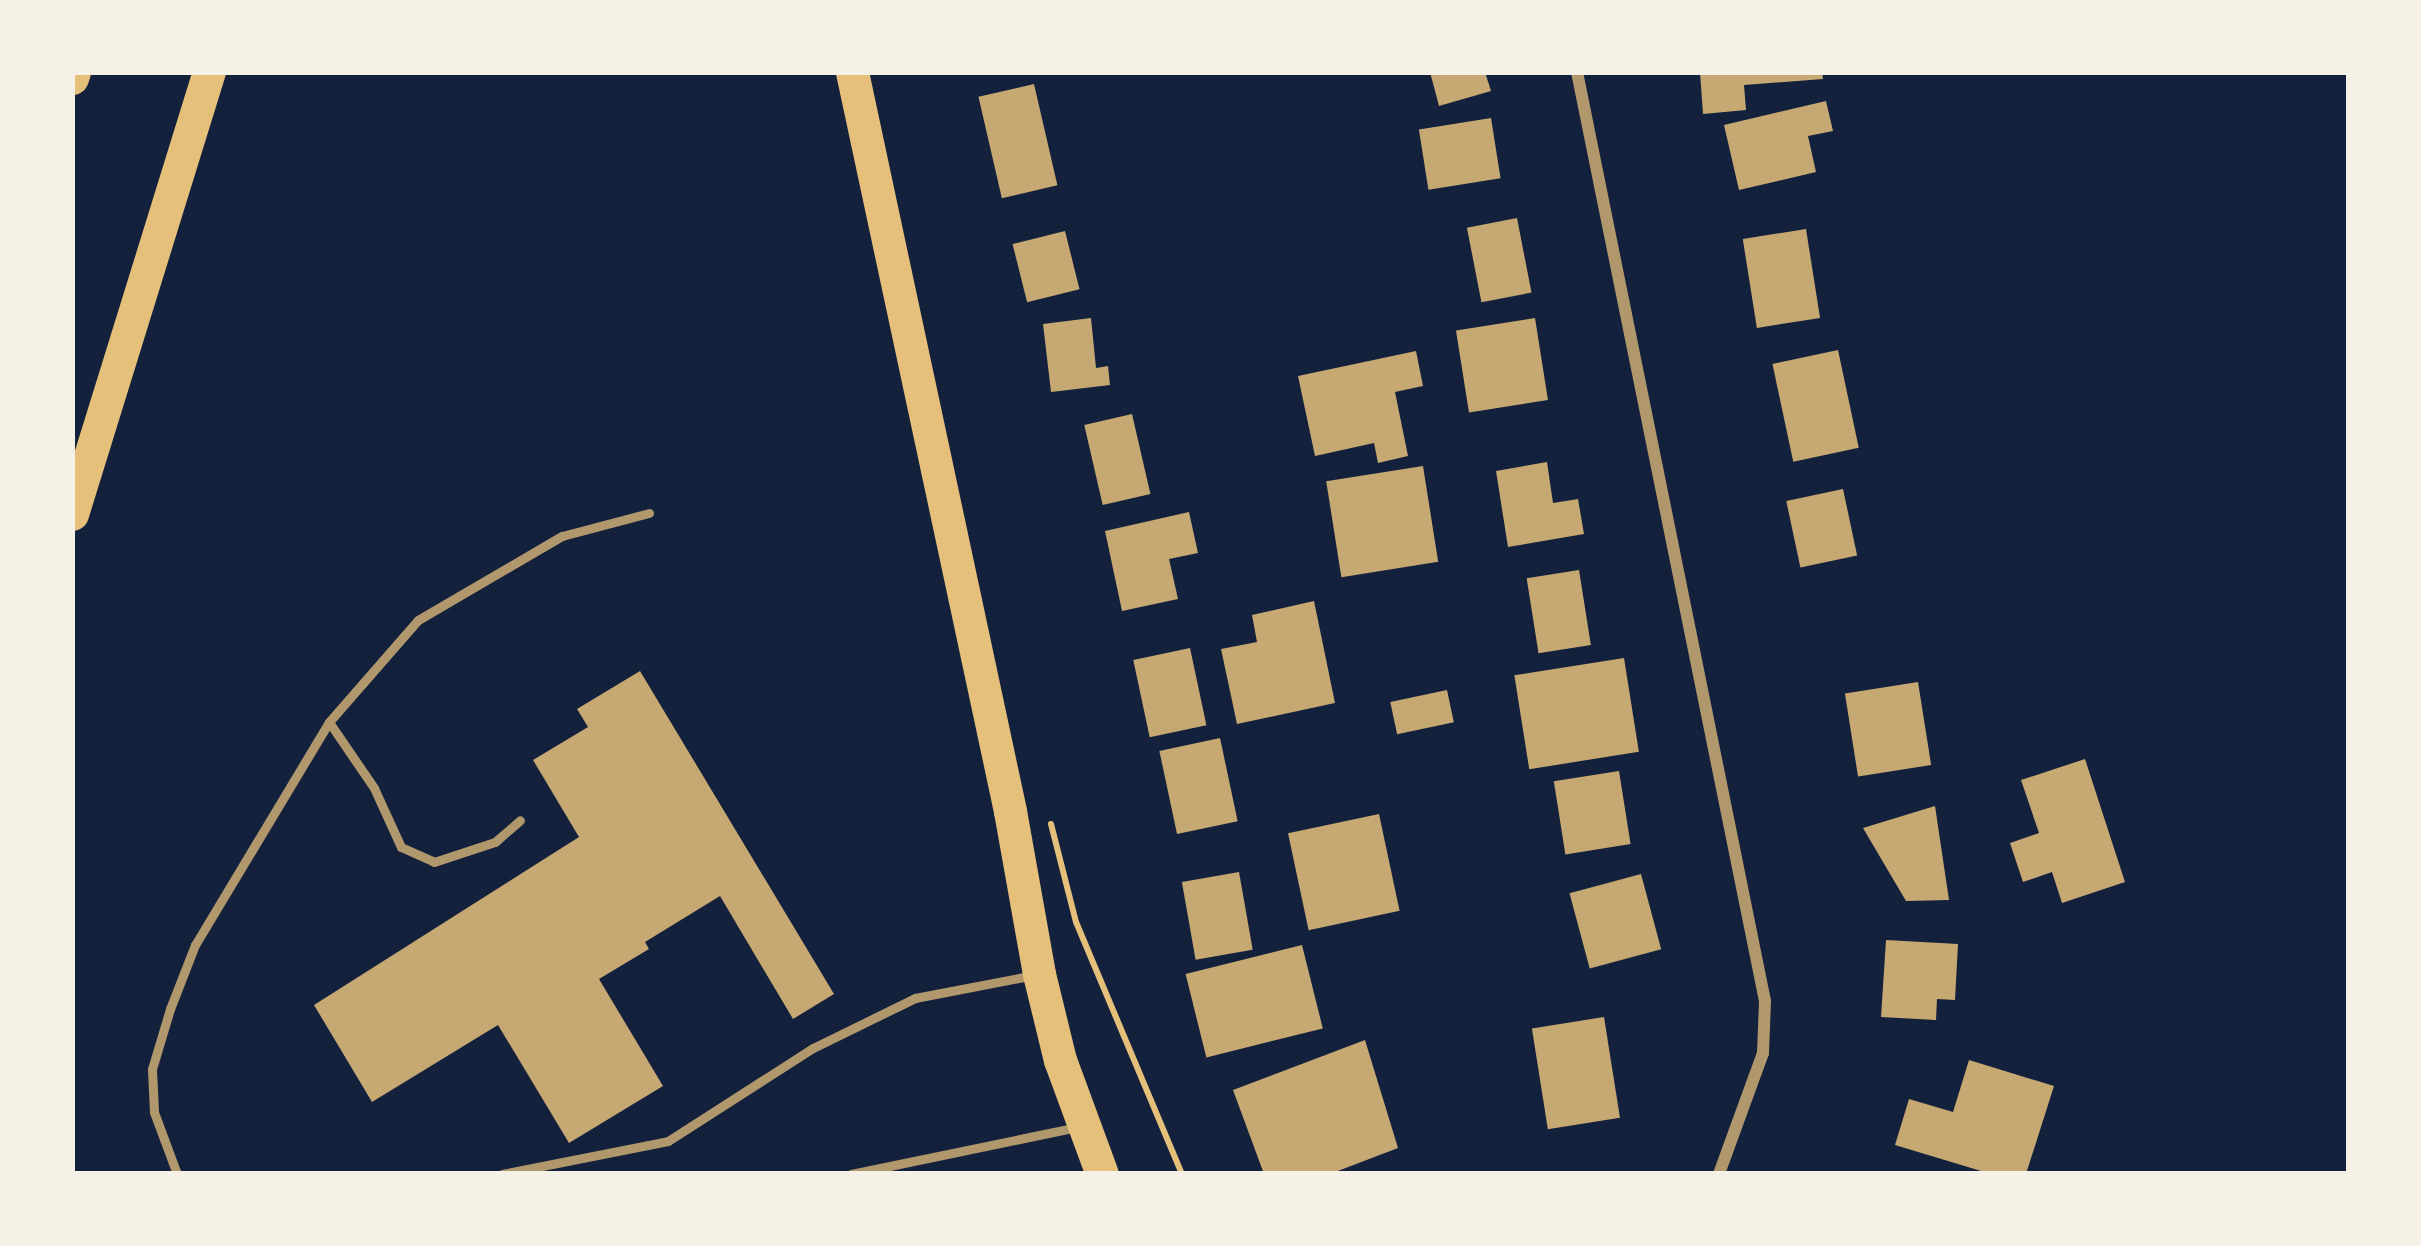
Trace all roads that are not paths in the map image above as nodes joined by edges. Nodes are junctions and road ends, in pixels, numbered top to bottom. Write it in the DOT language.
graph roads {
  1 [pos="209,72"];
  2 [pos="852,72"];
  3 [pos="1577,72"];
  4 [pos="650,513"];
  5 [pos="72,514"];
  6 [pos="329,722"];
  7 [pos="520,820"];
  8 [pos="1039,974"];
  9 [pos="1083,1126"];
  10 [pos="177,1174"];
  11 [pos="502,1174"];
  12 [pos="851,1174"];
  13 [pos="1102,1174"];
  14 [pos="1719,1174"];
  1 -- 5 [label="highway"];
  2 -- 8 [label="highway"];
  3 -- 14 [label="street"];
  4 -- 6 [label="lane"];
  6 -- 7 [label="lane"];
  6 -- 10 [label="lane"];
  8 -- 9 [label="highway"];
  8 -- 11 [label="lane"];
  9 -- 12 [label="lane"];
  9 -- 13 [label="highway"];
}
